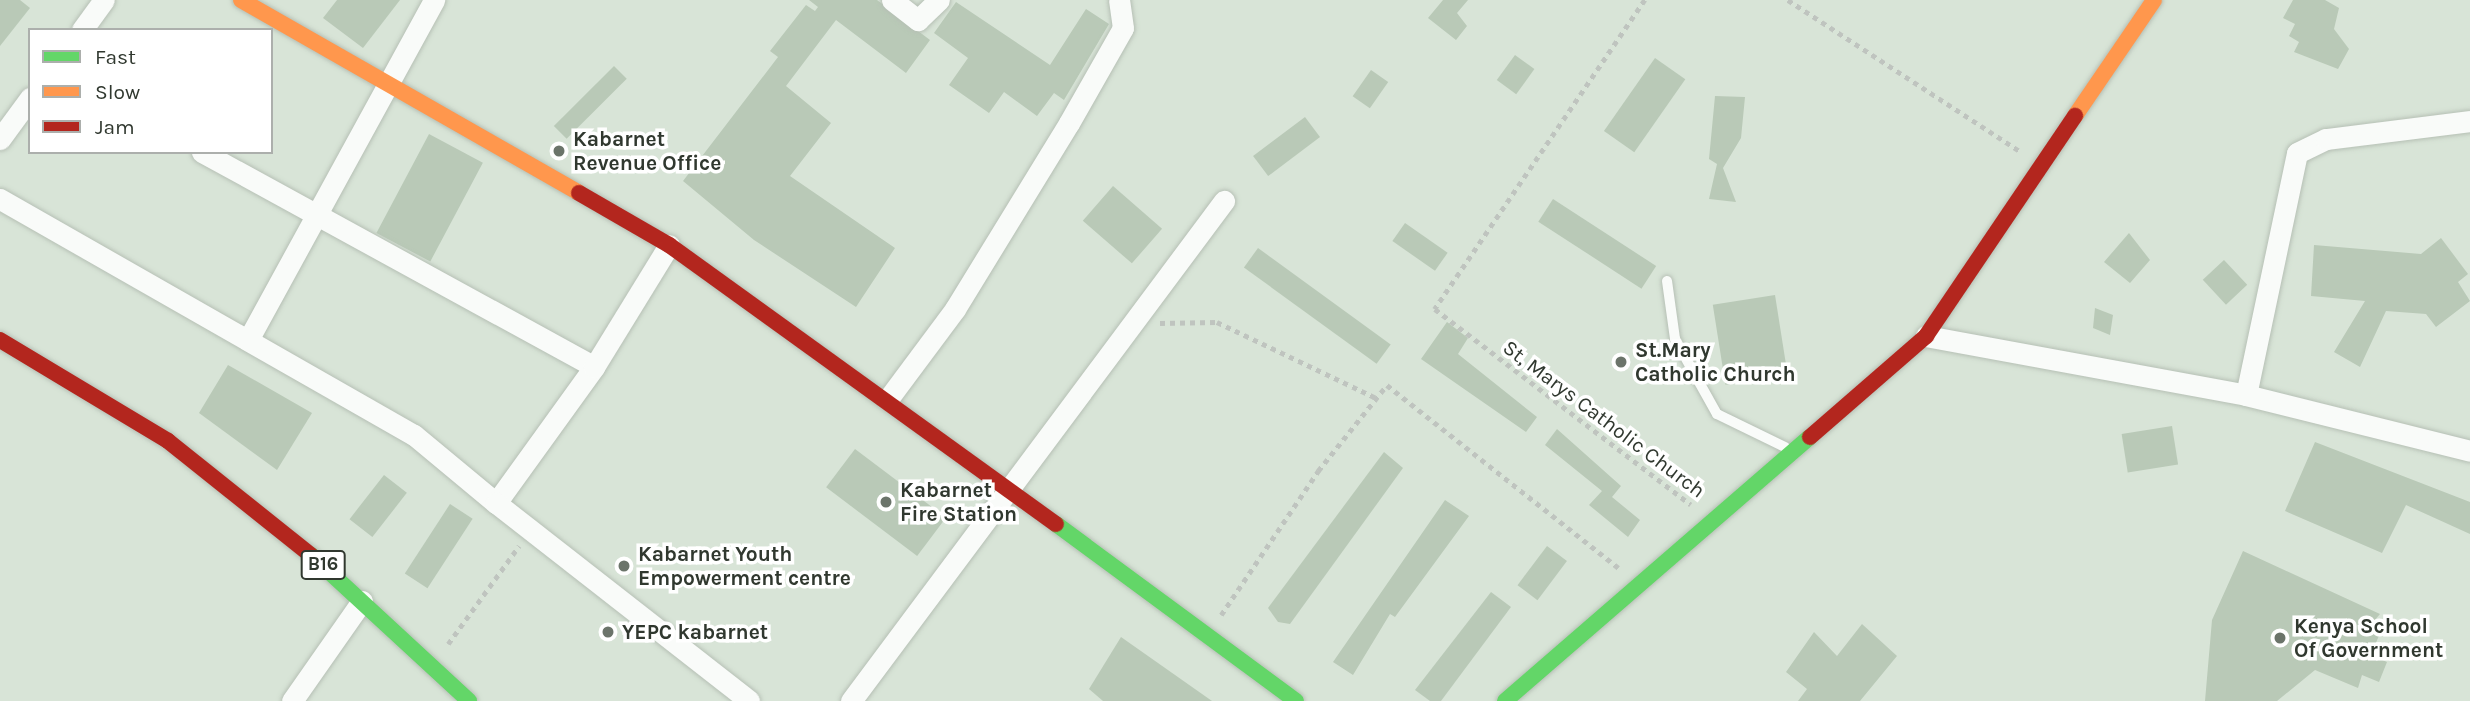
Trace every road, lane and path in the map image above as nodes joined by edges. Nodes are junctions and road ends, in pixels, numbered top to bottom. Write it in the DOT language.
graph roads {
  1 [pos="104,0"];
  2 [pos="241,0"];
  3 [pos="434,0"];
  4 [pos="892,0"];
  5 [pos="939,0"];
  6 [pos="1119,0"];
  7 [pos="1645,0"];
  8 [pos="1788,0"];
  9 [pos="2154,0"];
  10 [pos="83,28"];
  11 [pos="388,84"];
  12 [pos="28,100"];
  13 [pos="2470,121"];
  14 [pos="0,139"];
  15 [pos="205,154"];
  16 [pos="2029,157"];
  17 [pos="0,199"];
  18 [pos="1224,201"];
  19 [pos="318,220"];
  20 [pos="669,245"];
  21 [pos="1667,281"];
  22 [pos="1136,324"];
  23 [pos="1926,337"];
  24 [pos="0,340"];
  25 [pos="248,340"];
  26 [pos="594,367"];
  27 [pos="2246,395"];
  28 [pos="1376,398"];
  29 [pos="888,399"];
  30 [pos="1785,447"];
  31 [pos="2470,451"];
  32 [pos="1007,492"];
  33 [pos="496,503"];
  34 [pos="1701,513"];
  35 [pos="530,531"];
  36 [pos="1642,587"];
  37 [pos="362,601"];
  38 [pos="1209,634"];
  39 [pos="433,665"];
  40 [pos="292,701"];
  41 [pos="469,701"];
  42 [pos="749,701"];
  43 [pos="851,701"];
  44 [pos="1296,701"];
  45 [pos="1505,701"];
  1 -- 10 [label="street"];
  2 -- 11 [label="street"];
  3 -- 11 [label="street"];
  4 -- 5 [label="street"];
  6 -- 29 [label="street"];
  7 -- 34 [label="path, St, Marys Catholic Church"];
  8 -- 16 [label="path"];
  9 -- 23 [label="street"];
  11 -- 19 [label="street"];
  11 -- 20 [label="street"];
  12 -- 14 [label="street"];
  13 -- 27 [label="street"];
  15 -- 19 [label="street"];
  17 -- 25 [label="street"];
  18 -- 22 [label="street"];
  19 -- 25 [label="street"];
  19 -- 26 [label="street"];
  20 -- 26 [label="street"];
  20 -- 29 [label="street"];
  21 -- 30 [label="lane"];
  22 -- 28 [label="path"];
  22 -- 32 [label="street"];
  23 -- 27 [label="street"];
  23 -- 36 [label="street"];
  24 -- 37 [label="street, B16"];
  25 -- 33 [label="street"];
  26 -- 33 [label="street"];
  27 -- 31 [label="street"];
  28 -- 36 [label="path"];
  28 -- 38 [label="path"];
  29 -- 32 [label="street"];
  32 -- 38 [label="street"];
  32 -- 43 [label="street"];
  33 -- 35 [label="street"];
  35 -- 39 [label="path"];
  35 -- 42 [label="street"];
  36 -- 45 [label="street"];
  37 -- 39 [label="street, B16"];
  37 -- 40 [label="street"];
  38 -- 44 [label="street"];
  39 -- 41 [label="street, B16"];
}
